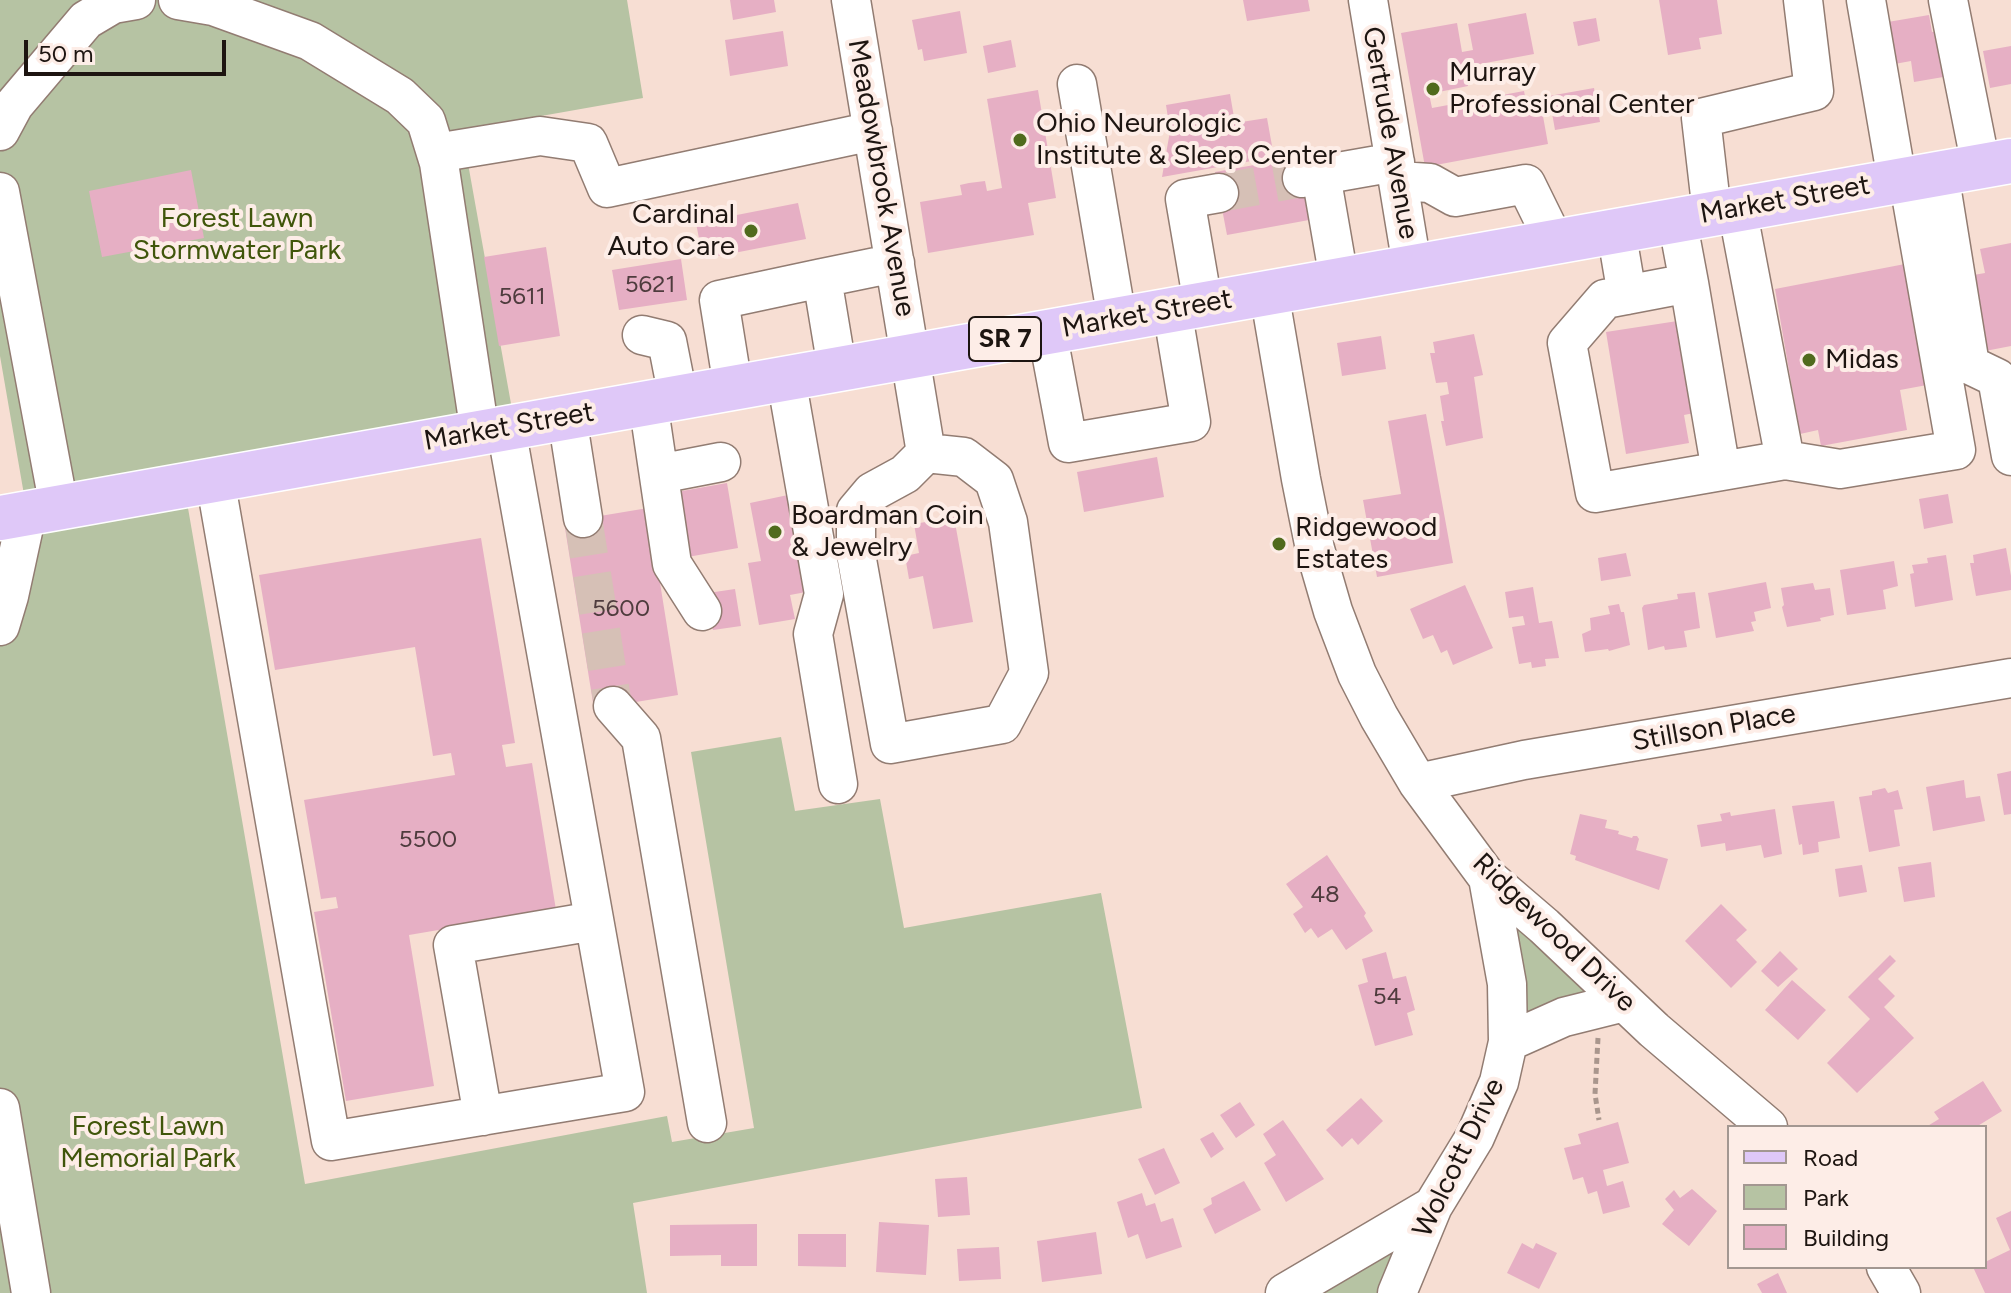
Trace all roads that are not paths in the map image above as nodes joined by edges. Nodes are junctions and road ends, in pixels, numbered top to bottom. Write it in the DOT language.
graph roads {
  1 [pos="136,0"];
  2 [pos="178,0"];
  3 [pos="851,0"];
  4 [pos="1368,0"];
  5 [pos="1803,0"];
  6 [pos="1948,0"];
  7 [pos="1967,0"];
  8 [pos="1874,2"];
  9 [pos="1077,84"];
  10 [pos="0,131"];
  11 [pos="873,131"];
  12 [pos="436,153"];
  13 [pos="1956,170"];
  14 [pos="1396,171"];
  15 [pos="0,192"];
  16 [pos="1219,193"];
  17 [pos="1709,213"];
  18 [pos="1616,230"];
  19 [pos="1554,241"];
  20 [pos="895,263"];
  21 [pos="1412,266"];
  22 [pos="822,278"];
  23 [pos="1339,279"];
  24 [pos="1689,283"];
  25 [pos="1269,292"];
  26 [pos="1627,295"];
  27 [pos="1187,307"];
  28 [pos="1117,319"];
  29 [pos="1047,331"];
  30 [pos="642,335"];
  31 [pos="911,355"];
  32 [pos="837,368"];
  33 [pos="786,378"];
  34 [pos="733,387"];
  35 [pos="663,400"];
  36 [pos="567,417"];
  37 [pos="493,430"];
  38 [pos="926,453"];
  39 [pos="2011,456"];
  40 [pos="1785,460"];
  41 [pos="721,462"];
  42 [pos="1721,471"];
  43 [pos="659,474"];
  44 [pos="215,479"];
  45 [pos="29,512"];
  46 [pos="583,518"];
  47 [pos="702,611"];
  48 [pos="0,626"];
  49 [pos="2011,678"];
  50 [pos="613,706"];
  51 [pos="1418,783"];
  52 [pos="838,784"];
  53 [pos="1488,878"];
  54 [pos="594,921"];
  55 [pos="1624,1002"];
  56 [pos="1508,1042"];
  57 [pos="1,1116"];
  58 [pos="483,1116"];
  59 [pos="707,1123"];
  60 [pos="1766,1125"];
  61 [pos="1433,1206"];
  62 [pos="1887,1269"];
  63 [pos="1299,1290"];
  64 [pos="31,1293"];
  65 [pos="1397,1293"];
  66 [pos="1901,1293"];
  1 -- 10 [label="street"];
  2 -- 12 [label="street"];
  3 -- 11 [label="street, Meadowbrook Avenue"];
  4 -- 14 [label="street, Gertrude Avenue"];
  5 -- 17 [label="street"];
  6 -- 13 [label="street"];
  7 -- 13 [label="street"];
  8 -- 13 [label="street"];
  9 -- 28 [label="street"];
  11 -- 12 [label="street"];
  11 -- 20 [label="street, Meadowbrook Avenue"];
  12 -- 37 [label="street"];
  13 -- 17 [label="main road, Market Street / SR 7"];
  13 -- 39 [label="street"];
  13 -- 40 [label="street"];
  14 -- 19 [label="street"];
  14 -- 21 [label="street, Gertrude Avenue"];
  14 -- 23 [label="street"];
  15 -- 45 [label="street"];
  16 -- 27 [label="street"];
  17 -- 18 [label="main road, Market Street / SR 7"];
  17 -- 24 [label="street"];
  17 -- 40 [label="street"];
  18 -- 19 [label="main road, Market Street / SR 7"];
  18 -- 26 [label="street"];
  19 -- 21 [label="main road, Market Street / SR 7"];
  20 -- 22 [label="street"];
  20 -- 31 [label="street, Meadowbrook Avenue"];
  21 -- 23 [label="main road, Market Street / SR 7"];
  22 -- 32 [label="street"];
  22 -- 34 [label="street"];
  23 -- 25 [label="main road, Market Street / SR 7"];
  24 -- 26 [label="street"];
  24 -- 42 [label="street"];
  25 -- 27 [label="main road, Market Street / SR 7"];
  25 -- 51 [label="street, Ridgewood Drive"];
  26 -- 42 [label="street"];
  27 -- 28 [label="main road, Market Street / SR 7"];
  27 -- 29 [label="street"];
  28 -- 29 [label="main road, Market Street / SR 7"];
  29 -- 31 [label="main road, Market Street / SR 7"];
  30 -- 35 [label="street"];
  31 -- 32 [label="main road, Market Street / SR 7"];
  31 -- 38 [label="street, Meadowbrook Avenue"];
  32 -- 33 [label="main road, Market Street / SR 7"];
  33 -- 34 [label="main road, Market Street / SR 7"];
  33 -- 52 [label="street"];
  34 -- 35 [label="main road, Market Street / SR 7"];
  35 -- 36 [label="main road, Market Street / SR 7"];
  35 -- 43 [label="street"];
  36 -- 37 [label="main road, Market Street / SR 7"];
  36 -- 46 [label="street"];
  37 -- 44 [label="main road, Market Street / SR 7"];
  37 -- 54 [label="street"];
  38 -- 38 [label="street"];
  40 -- 42 [label="street"];
  41 -- 43 [label="street"];
  43 -- 47 [label="street"];
  44 -- 45 [label="main road, Market Street / SR 7"];
  44 -- 58 [label="street"];
  45 -- 48 [label="street"];
  49 -- 51 [label="street, Stillson Place"];
  50 -- 59 [label="street"];
  51 -- 53 [label="street, Ridgewood Drive"];
  53 -- 55 [label="street, Ridgewood Drive"];
  53 -- 56 [label="street, Wolcott Drive"];
  54 -- 58 [label="street"];
  54 -- 58 [label="street"];
  55 -- 56 [label="street"];
  55 -- 60 [label="street, Ridgewood Drive"];
  56 -- 61 [label="street, Wolcott Drive"];
  57 -- 64 [label="street"];
  61 -- 63 [label="street"];
  61 -- 65 [label="street, Wolcott Drive"];
  62 -- 66 [label="street"];
}
